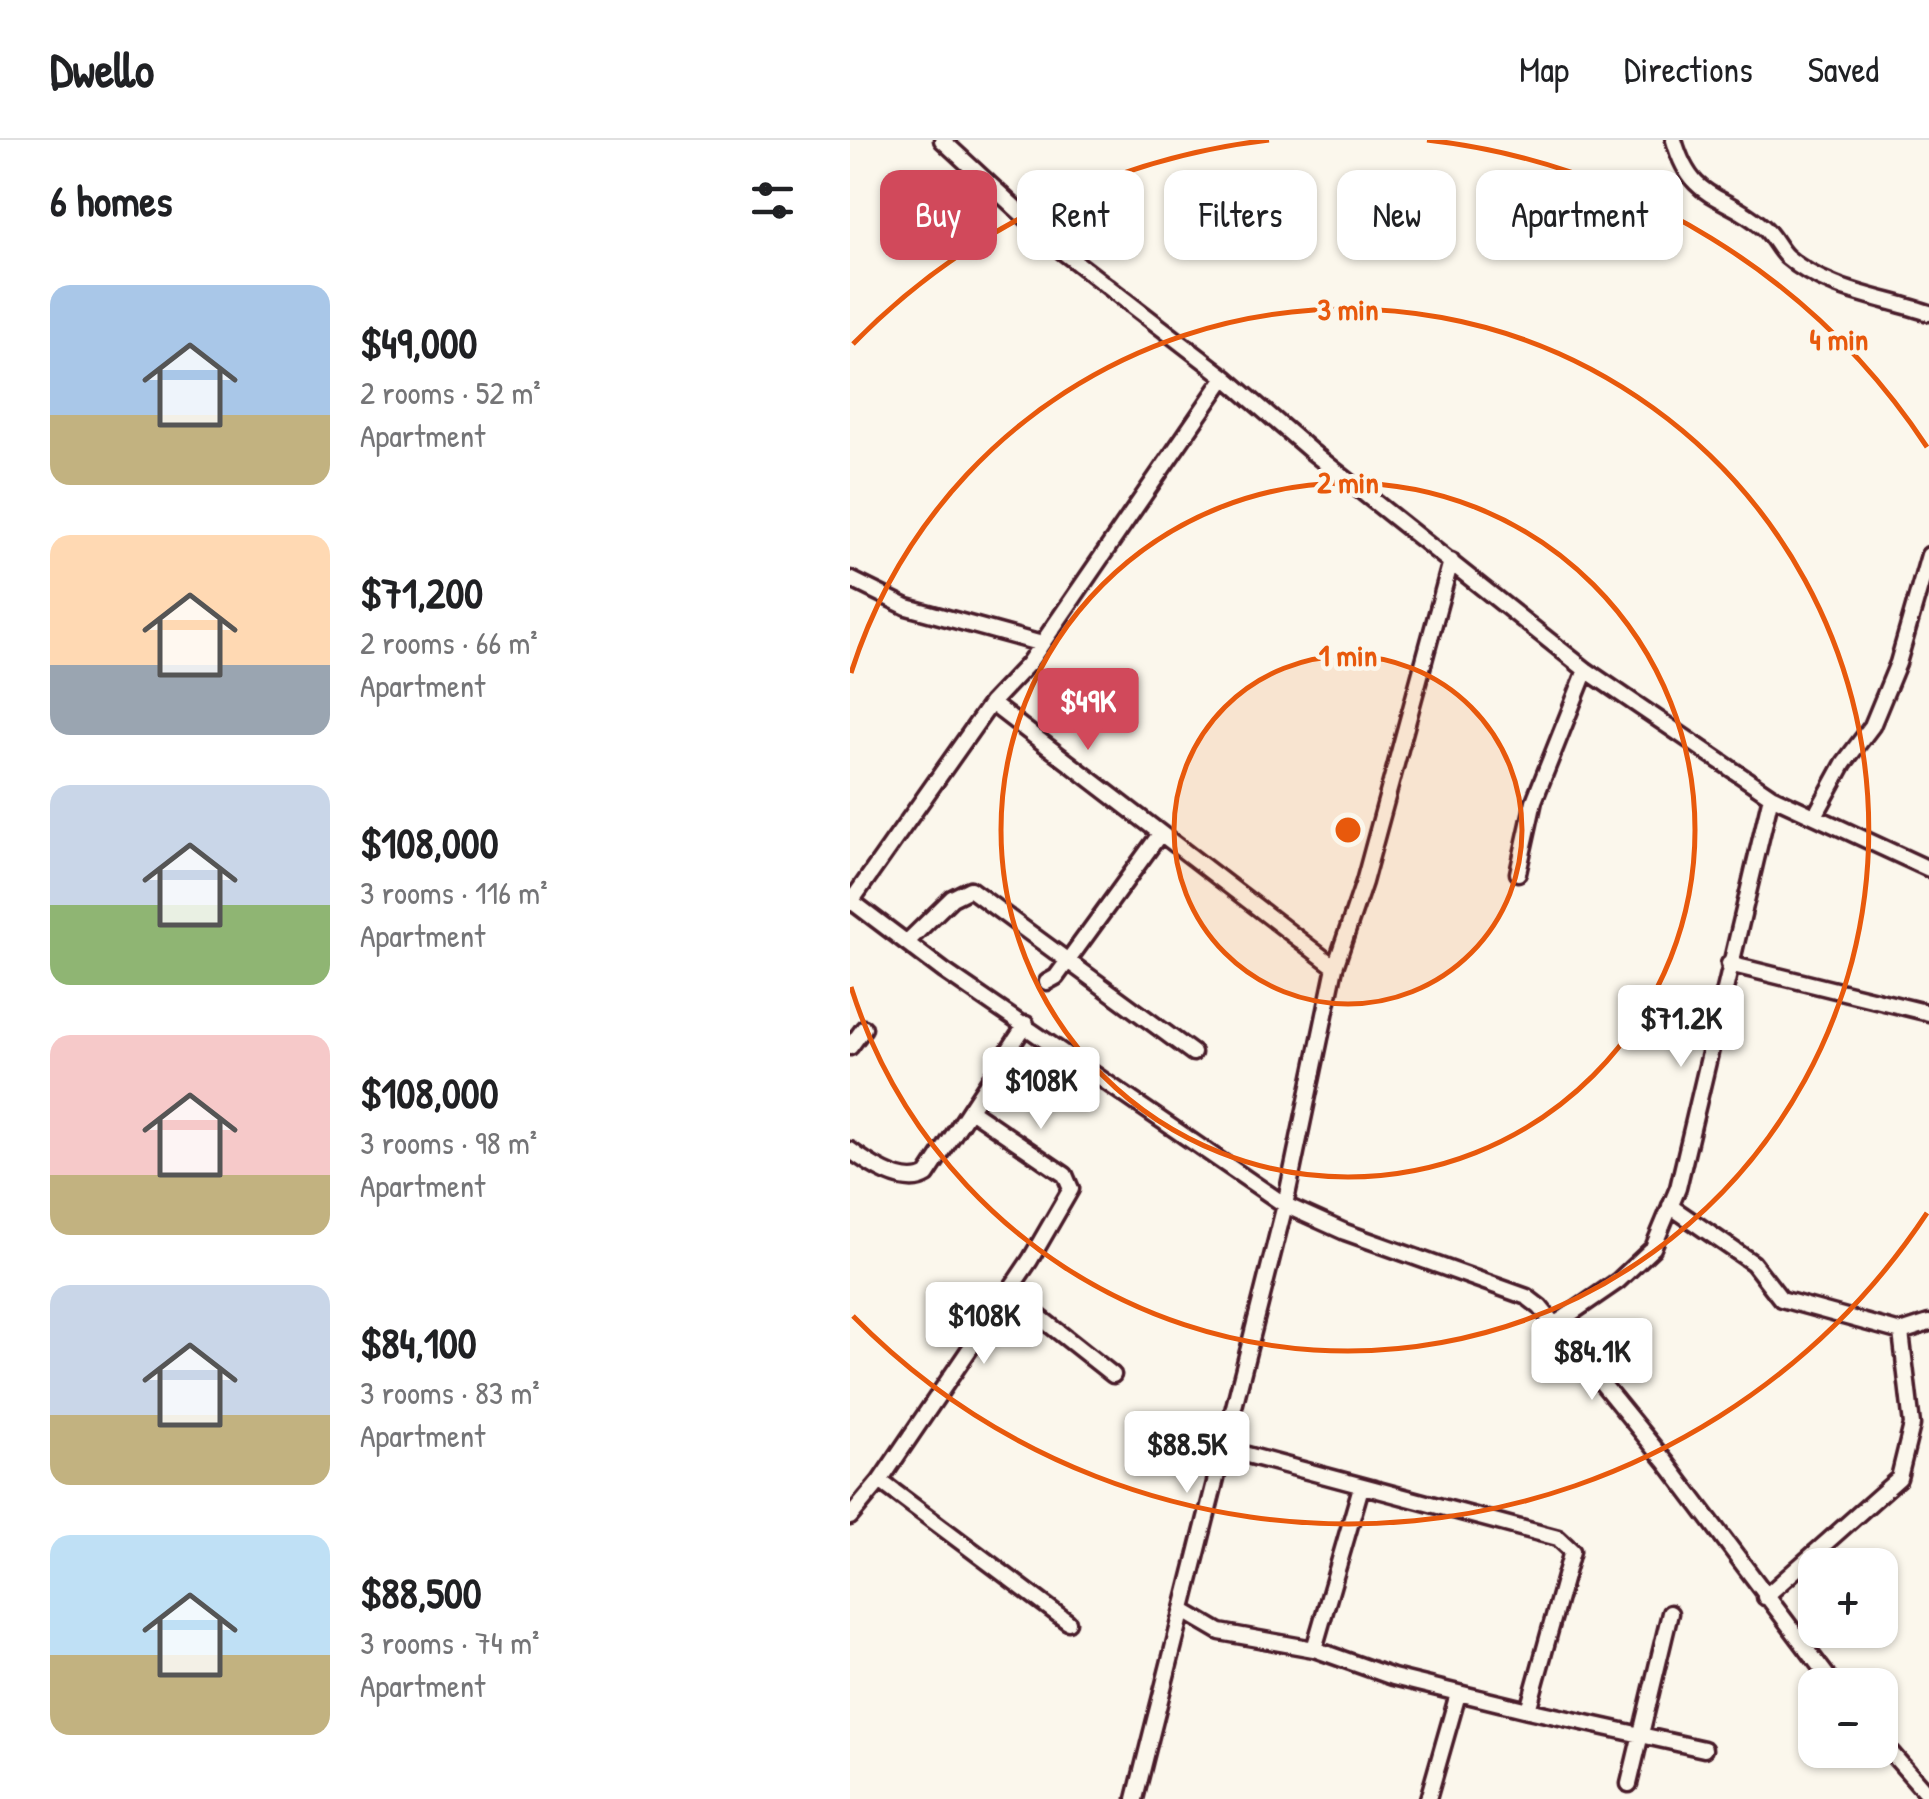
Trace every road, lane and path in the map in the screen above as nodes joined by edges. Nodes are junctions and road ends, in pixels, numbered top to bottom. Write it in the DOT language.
graph roads {
  1 [pos="942,140"];
  2 [pos="1674,140"];
  3 [pos="1929,313"];
  4 [pos="1225,377"];
  5 [pos="1929,555"];
  6 [pos="1451,561"];
  7 [pos="850,580"];
  8 [pos="1042,644"];
  9 [pos="1586,670"];
  10 [pos="991,703"];
  11 [pos="1772,796"];
  12 [pos="1816,816"];
  13 [pos="1160,834"];
  14 [pos="1929,869"];
  15 [pos="1518,874"];
  16 [pos="850,901"];
  17 [pos="908,941"];
  18 [pos="1066,960"];
  19 [pos="1729,964"];
  20 [pos="1335,967"];
  21 [pos="1047,982"];
  22 [pos="1929,1013"];
  23 [pos="1026,1024"];
  24 [pos="864,1028"];
  25 [pos="850,1048"];
  26 [pos="1192,1053"];
  27 [pos="970,1110"];
  28 [pos="850,1150"];
  29 [pos="1285,1205"];
  30 [pos="1670,1206"];
  31 [pos="1008,1292"];
  32 [pos="1557,1324"];
  33 [pos="1929,1324"];
  34 [pos="1901,1332"];
  35 [pos="1113,1375"];
  36 [pos="1221,1448"];
  37 [pos="880,1480"];
  38 [pos="1360,1487"];
  39 [pos="850,1516"];
  40 [pos="1765,1597"];
  41 [pos="1184,1611"];
  42 [pos="1670,1613"];
  43 [pos="1068,1622"];
  44 [pos="1314,1649"];
  45 [pos="1821,1668"];
  46 [pos="1458,1694"];
  47 [pos="1528,1710"];
  48 [pos="1639,1737"];
  49 [pos="1704,1749"];
  50 [pos="1898,1761"];
  51 [pos="1629,1784"];
  52 [pos="1929,1796"];
  53 [pos="1135,1799"];
  54 [pos="1428,1799"];
  1 -- 4 [label="street"];
  2 -- 3 [label="street"];
  4 -- 6 [label="street"];
  4 -- 8 [label="street"];
  5 -- 12 [label="street"];
  6 -- 9 [label="street"];
  6 -- 20 [label="street"];
  7 -- 8 [label="street"];
  8 -- 10 [label="street"];
  9 -- 11 [label="street"];
  9 -- 15 [label="street"];
  10 -- 13 [label="street"];
  10 -- 16 [label="street"];
  11 -- 12 [label="street"];
  11 -- 19 [label="street"];
  12 -- 14 [label="street"];
  13 -- 18 [label="street"];
  13 -- 20 [label="street"];
  16 -- 17 [label="street"];
  17 -- 18 [label="street"];
  17 -- 23 [label="street"];
  18 -- 21 [label="street"];
  18 -- 26 [label="street"];
  19 -- 22 [label="street"];
  19 -- 30 [label="street"];
  20 -- 29 [label="street"];
  23 -- 27 [label="street"];
  23 -- 29 [label="street"];
  24 -- 25 [label="street"];
  27 -- 28 [label="street"];
  27 -- 31 [label="street"];
  29 -- 32 [label="street"];
  29 -- 36 [label="street"];
  30 -- 32 [label="street"];
  30 -- 34 [label="street"];
  31 -- 35 [label="street"];
  31 -- 37 [label="street"];
  32 -- 40 [label="street"];
  33 -- 34 [label="street"];
  34 -- 40 [label="street"];
  36 -- 38 [label="street"];
  36 -- 41 [label="street"];
  37 -- 39 [label="street"];
  37 -- 43 [label="street"];
  38 -- 44 [label="street"];
  38 -- 47 [label="street"];
  40 -- 45 [label="street"];
  41 -- 44 [label="street"];
  41 -- 53 [label="street"];
  42 -- 48 [label="street"];
  44 -- 46 [label="street"];
  46 -- 47 [label="street"];
  46 -- 54 [label="street"];
  47 -- 48 [label="street"];
  48 -- 49 [label="street"];
  48 -- 51 [label="street"];
  50 -- 52 [label="street"];
}
